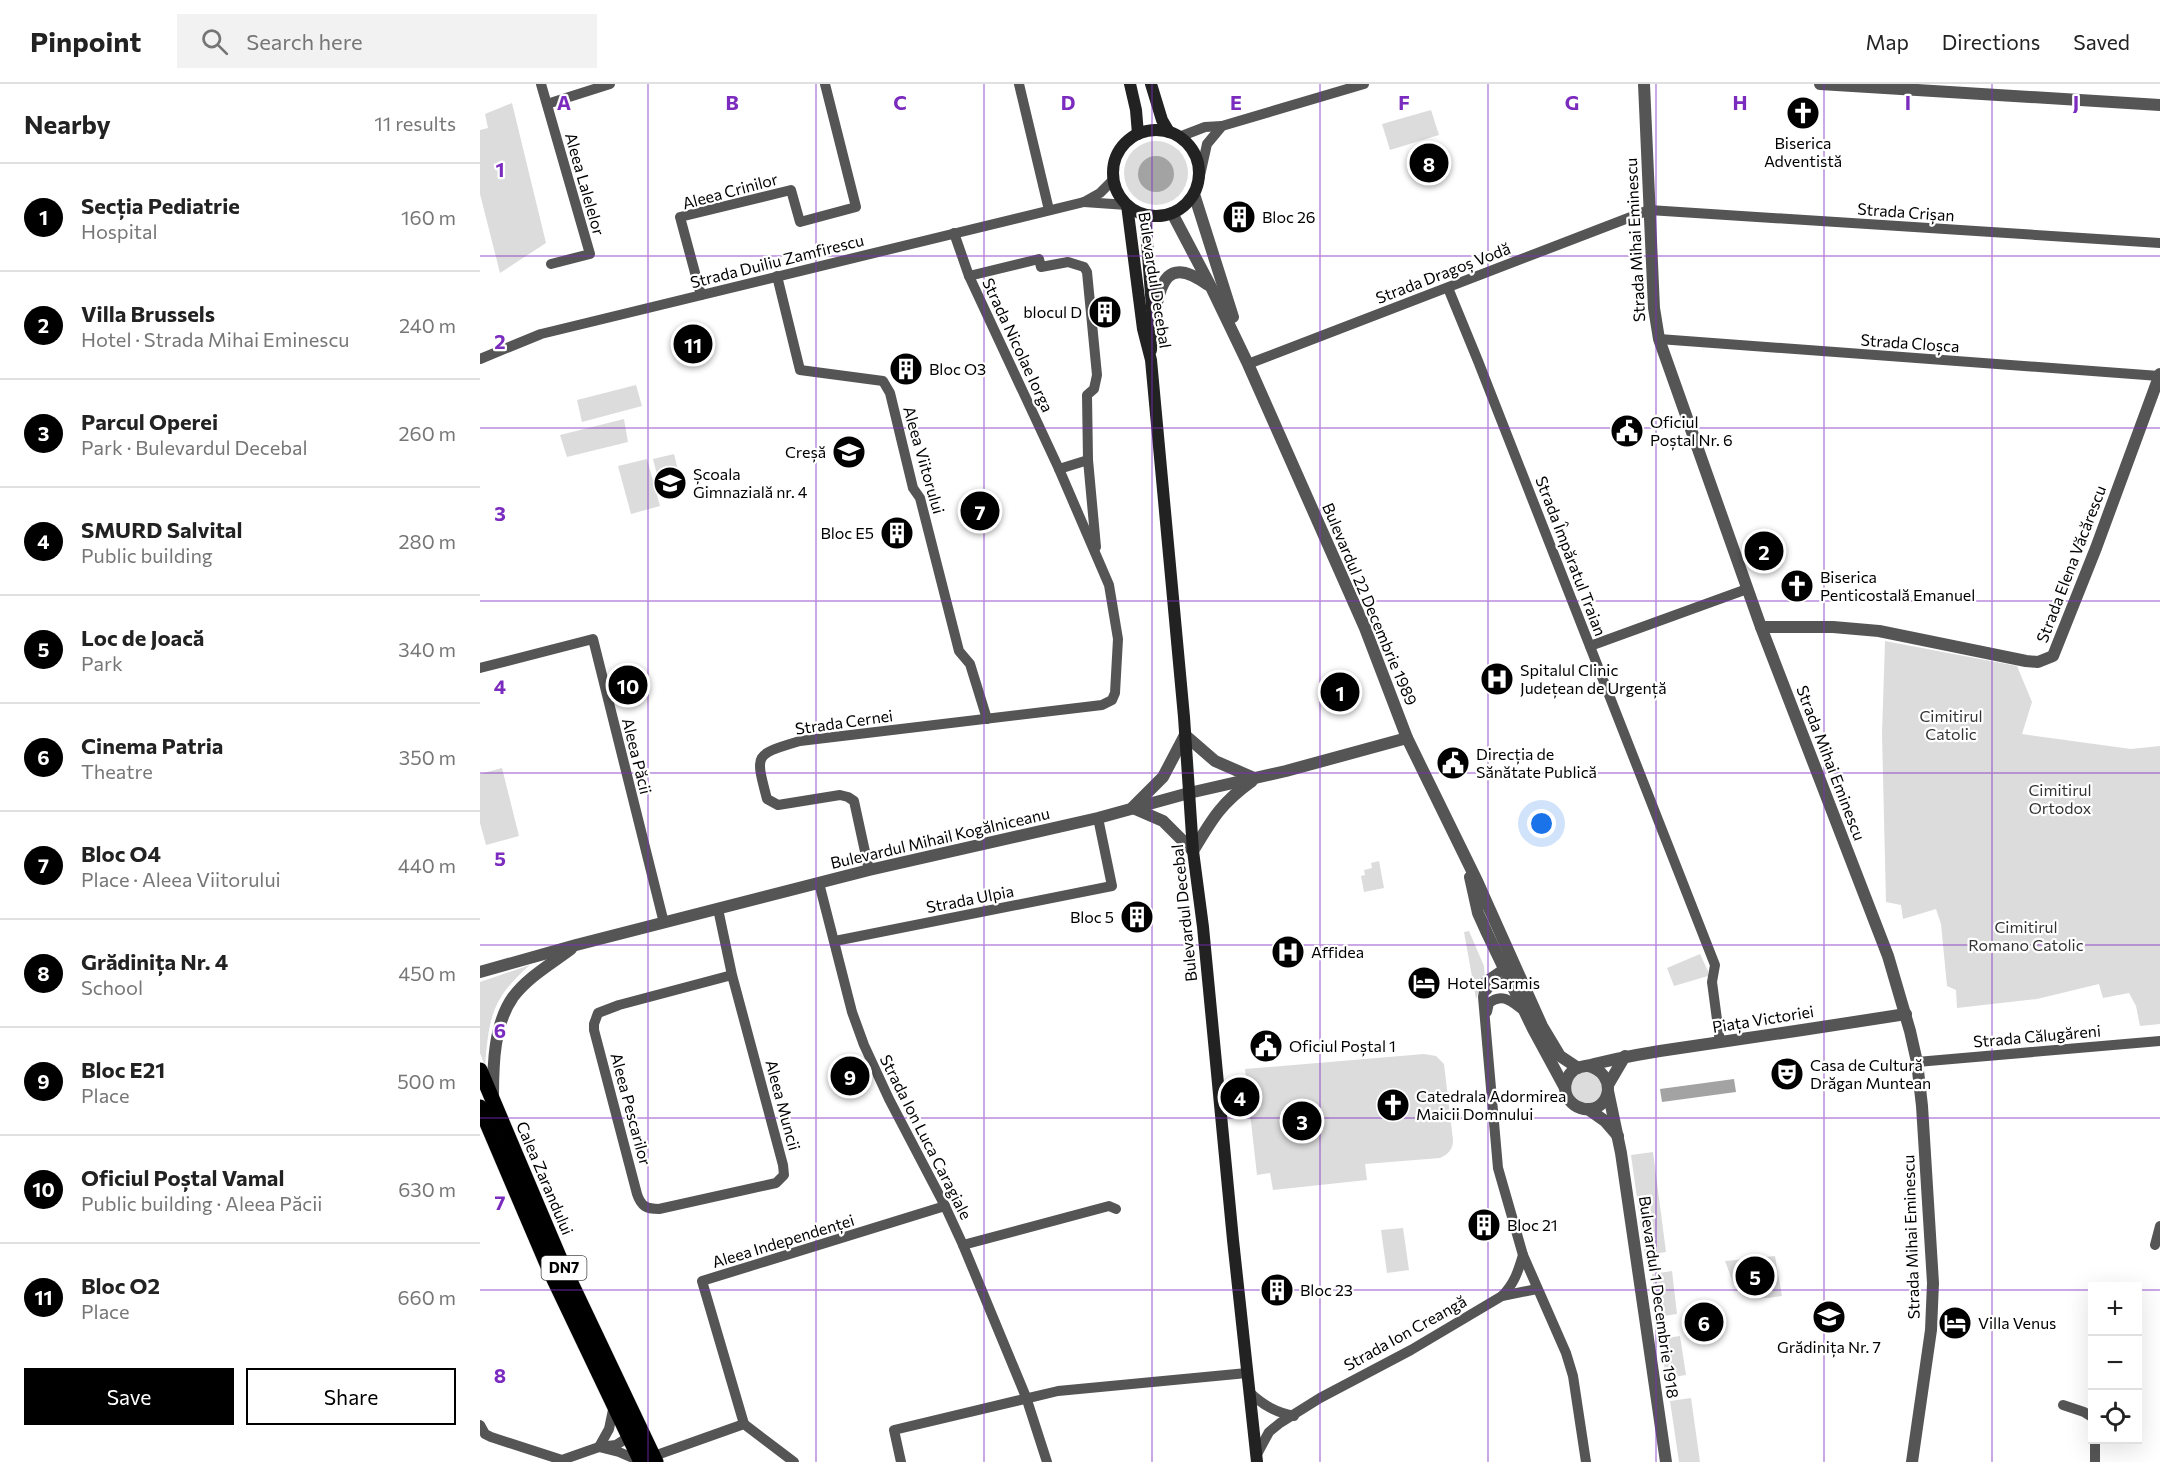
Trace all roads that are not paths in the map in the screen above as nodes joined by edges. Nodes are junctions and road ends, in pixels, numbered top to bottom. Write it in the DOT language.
graph roads {
  1 [pos="541,84"];
  2 [pos="610,84"];
  3 [pos="825,84"];
  4 [pos="1019,84"];
  5 [pos="1130,84"];
  6 [pos="1151,84"];
  7 [pos="1364,84"];
  8 [pos="1644,84"];
  9 [pos="1820,84"];
  10 [pos="1339,87"];
  11 [pos="546,104"];
  12 [pos="2160,105"];
  13 [pos="1222,126"];
  14 [pos="1138,134"];
  15 [pos="1174,135"];
  16 [pos="1113,180"];
  17 [pos="1199,180"];
  18 [pos="1194,194"];
  19 [pos="1084,202"];
  20 [pos="1127,205"];
  21 [pos="1049,210"];
  22 [pos="1649,210"];
  23 [pos="1172,213"];
  24 [pos="1145,215"];
  25 [pos="954,233"];
  26 [pos="2160,243"];
  27 [pos="551,264"];
  28 [pos="777,276"];
  29 [pos="969,276"];
  30 [pos="1212,287"];
  31 [pos="1448,288"];
  32 [pos="701,295"];
  33 [pos="1154,321"];
  34 [pos="1659,339"];
  35 [pos="480,359"];
  36 [pos="1151,360"];
  37 [pos="1248,364"];
  38 [pos="2160,375"];
  39 [pos="1088,460"];
  40 [pos="1059,469"];
  41 [pos="1097,557"];
  42 [pos="1747,589"];
  43 [pos="1761,627"];
  44 [pos="1590,646"];
  45 [pos="480,668"];
  46 [pos="1102,705"];
  47 [pos="987,719"];
  48 [pos="1185,735"];
  49 [pos="1407,738"];
  50 [pos="1255,778"];
  51 [pos="1189,793"];
  52 [pos="1133,808"];
  53 [pos="1098,818"];
  54 [pos="1193,851"];
  55 [pos="1465,855"];
  56 [pos="869,870"];
  57 [pos="819,883"];
  58 [pos="718,909"];
  59 [pos="664,923"];
  60 [pos="835,941"];
  61 [pos="576,945"];
  62 [pos="1504,968"];
  63 [pos="480,972"];
  64 [pos="732,975"];
  65 [pos="1513,987"];
  66 [pos="1527,991"];
  67 [pos="1483,997"];
  68 [pos="1523,1010"];
  69 [pos="1906,1014"];
  70 [pos="1486,1015"];
  71 [pos="2160,1041"];
  72 [pos="1720,1042"];
  73 [pos="1625,1056"];
  74 [pos="1917,1062"];
  75 [pos="1583,1067"];
  76 [pos="480,1071"];
  77 [pos="1565,1088"];
  78 [pos="1608,1088"];
  79 [pos="486,1105"];
  80 [pos="1588,1109"];
  81 [pos="1618,1137"];
  82 [pos="945,1206"];
  83 [pos="649,1209"];
  84 [pos="1116,1209"];
  85 [pos="2160,1226"];
  86 [pos="963,1245"];
  87 [pos="2155,1245"];
  88 [pos="1523,1256"];
  89 [pos="1537,1288"];
  90 [pos="1502,1296"];
  91 [pos="1247,1373"];
  92 [pos="1249,1392"];
  93 [pos="1026,1398"];
  94 [pos="614,1405"];
  95 [pos="2063,1405"];
  96 [pos="2088,1414"];
  97 [pos="1294,1416"];
  98 [pos="744,1424"];
  99 [pos="480,1425"];
  100 [pos="635,1433"];
  101 [pos="2096,1444"];
  102 [pos="599,1448"];
  103 [pos="1257,1459"];
  104 [pos="648,1460"];
  105 [pos="794,1462"];
  106 [pos="901,1462"];
  107 [pos="1047,1462"];
  108 [pos="1586,1462"];
  109 [pos="1666,1462"];
  110 [pos="1912,1462"];
  111 [pos="2095,1462"];
  1 -- 11 [label="street, Aleea Lalelelor"];
  2 -- 11 [label="street"];
  3 -- 32 [label="street, Aleea Crinilor"];
  4 -- 21 [label="street"];
  5 -- 14 [label="main road"];
  6 -- 15 [label="main road"];
  7 -- 10 [label="street"];
  8 -- 22 [label="street, Strada Mihai Eminescu"];
  9 -- 12 [label="street"];
  10 -- 13 [label="street"];
  11 -- 27 [label="street, Aleea Lalelelor"];
  13 -- 15 [label="street"];
  13 -- 17 [label="street"];
  14 -- 15 [label="main road"];
  14 -- 16 [label="main road"];
  15 -- 17 [label="main road"];
  16 -- 19 [label="street"];
  16 -- 20 [label="main road"];
  17 -- 18 [label="main road"];
  18 -- 23 [label="main road"];
  18 -- 37 [label="street, Bulevardul 22 Decembrie 1989"];
  19 -- 20 [label="street"];
  19 -- 21 [label="street, Strada Duiliu Zamfirescu"];
  20 -- 24 [label="main road"];
  20 -- 36 [label="main road, Bulevardul Decebal"];
  21 -- 25 [label="street, Strada Duiliu Zamfirescu"];
  22 -- 26 [label="street, Strada Crișan"];
  22 -- 31 [label="street, Strada Dragoș Vodă"];
  22 -- 34 [label="street, Strada Mihai Eminescu"];
  23 -- 24 [label="main road"];
  23 -- 30 [label="street, Bulevardul 22 Decembrie 1989"];
  24 -- 33 [label="main road, Bulevardul Decebal"];
  25 -- 28 [label="street, Strada Duiliu Zamfirescu"];
  25 -- 29 [label="street, Strada Nicolae Iorga"];
  28 -- 32 [label="street, Strada Duiliu Zamfirescu"];
  28 -- 47 [label="street, Aleea Viitorului"];
  29 -- 39 [label="street"];
  29 -- 40 [label="street, Strada Nicolae Iorga"];
  30 -- 33 [label="street"];
  30 -- 37 [label="street, Bulevardul 22 Decembrie 1989"];
  31 -- 37 [label="street, Strada Dragoș Vodă"];
  31 -- 44 [label="street, Strada Împăratul Traian"];
  32 -- 35 [label="street, Strada Duiliu Zamfirescu"];
  33 -- 36 [label="main road, Bulevardul Decebal"];
  34 -- 38 [label="street, Strada Cloșca"];
  34 -- 42 [label="street, Strada Mihai Eminescu"];
  36 -- 48 [label="main road, Bulevardul Decebal"];
  37 -- 49 [label="street, Bulevardul 22 Decembrie 1989"];
  38 -- 43 [label="street, Strada Elena Văcărescu"];
  39 -- 40 [label="street"];
  39 -- 41 [label="street"];
  40 -- 41 [label="street, Strada Nicolae Iorga"];
  41 -- 46 [label="street, Strada Nicolae Iorga"];
  42 -- 43 [label="street, Strada Mihai Eminescu"];
  42 -- 44 [label="street"];
  43 -- 69 [label="street, Strada Mihai Eminescu"];
  44 -- 72 [label="street, Strada Împăratul Traian"];
  45 -- 59 [label="street, Aleea Păcii"];
  46 -- 47 [label="street, Strada Cernei"];
  47 -- 56 [label="street, Strada Cernei"];
  48 -- 50 [label="street"];
  48 -- 51 [label="main road, Bulevardul Decebal"];
  48 -- 52 [label="street"];
  49 -- 50 [label="street, Bulevardul Mihail Kogălniceanu"];
  49 -- 55 [label="street, Bulevardul 22 Decembrie 1989"];
  50 -- 51 [label="street, Bulevardul Mihail Kogălniceanu"];
  50 -- 54 [label="street"];
  51 -- 52 [label="street, Bulevardul Mihail Kogălniceanu"];
  51 -- 54 [label="main road, Bulevardul Decebal"];
  52 -- 53 [label="street, Bulevardul Mihail Kogălniceanu"];
  52 -- 54 [label="street"];
  53 -- 56 [label="street, Bulevardul Mihail Kogălniceanu"];
  53 -- 60 [label="street, Strada Ulpia"];
  54 -- 91 [label="main road, Bulevardul Decebal"];
  55 -- 62 [label="street, Bulevardul 22 Decembrie 1989"];
  55 -- 66 [label="street, Bulevardul 22 Decembrie 1989"];
  56 -- 57 [label="street, Bulevardul Mihail Kogălniceanu"];
  57 -- 58 [label="street, Bulevardul Mihail Kogălniceanu"];
  57 -- 60 [label="street, Strada Ion Luca Caragiale"];
  58 -- 59 [label="street, Bulevardul Mihail Kogălniceanu"];
  58 -- 64 [label="street, Aleea Muncii"];
  59 -- 61 [label="street, Bulevardul Mihail Kogălniceanu"];
  60 -- 82 [label="street, Strada Ion Luca Caragiale"];
  61 -- 63 [label="street, Bulevardul Mihail Kogălniceanu"];
  61 -- 79 [label="street"];
  62 -- 65 [label="street, Bulevardul 22 Decembrie 1989"];
  62 -- 67 [label="street"];
  64 -- 83 [label="street, Aleea Pescarilor"];
  64 -- 83 [label="street, Aleea Muncii"];
  65 -- 66 [label="street"];
  65 -- 67 [label="street"];
  65 -- 68 [label="street, Bulevardul 22 Decembrie 1989"];
  66 -- 75 [label="street, Bulevardul 22 Decembrie 1989"];
  67 -- 70 [label="street"];
  68 -- 70 [label="street"];
  68 -- 77 [label="street, Bulevardul 22 Decembrie 1989"];
  69 -- 72 [label="street, Piața Victoriei"];
  69 -- 74 [label="street, Strada Mihai Eminescu"];
  70 -- 88 [label="street"];
  71 -- 74 [label="street, Strada Călugăreni"];
  72 -- 73 [label="street, Piața Victoriei"];
  73 -- 75 [label="street, Piața Victoriei"];
  73 -- 78 [label="street"];
  74 -- 110 [label="street, Strada Mihai Eminescu"];
  75 -- 77 [label="street"];
  75 -- 78 [label="street"];
  76 -- 79 [label="main road, Calea Zarandului / DN7"];
  77 -- 80 [label="street"];
  78 -- 80 [label="street"];
  78 -- 81 [label="street, Bulevardul 1 Decembrie 1918"];
  79 -- 94 [label="main road, Calea Zarandului / DN7"];
  79 -- 100 [label="main road, Calea Zarandului / DN7"];
  80 -- 81 [label="street"];
  81 -- 109 [label="street, Bulevardul 1 Decembrie 1918"];
  82 -- 86 [label="street, Strada Ion Luca Caragiale"];
  82 -- 98 [label="street, Aleea Independenței"];
  84 -- 86 [label="street"];
  85 -- 87 [label="street"];
  86 -- 93 [label="street, Strada Ion Luca Caragiale"];
  88 -- 89 [label="street"];
  88 -- 90 [label="street"];
  89 -- 90 [label="street, Strada Ion Creangă"];
  89 -- 108 [label="street"];
  90 -- 97 [label="street, Strada Ion Creangă"];
  91 -- 92 [label="main road, Bulevardul Decebal"];
  91 -- 93 [label="street"];
  92 -- 97 [label="street"];
  92 -- 103 [label="main road, Bulevardul Decebal"];
  93 -- 106 [label="street"];
  93 -- 107 [label="street, Strada Ion Luca Caragiale"];
  94 -- 100 [label="main road, Calea Zarandului / DN7"];
  94 -- 102 [label="street"];
  95 -- 96 [label="street"];
  97 -- 103 [label="street, Strada Ion Creangă"];
  98 -- 104 [label="street"];
  98 -- 105 [label="street"];
  99 -- 102 [label="street"];
  100 -- 102 [label="street"];
  100 -- 104 [label="main road, Calea Zarandului / DN7"];
  101 -- 111 [label="street"];
  102 -- 104 [label="street"];
}
